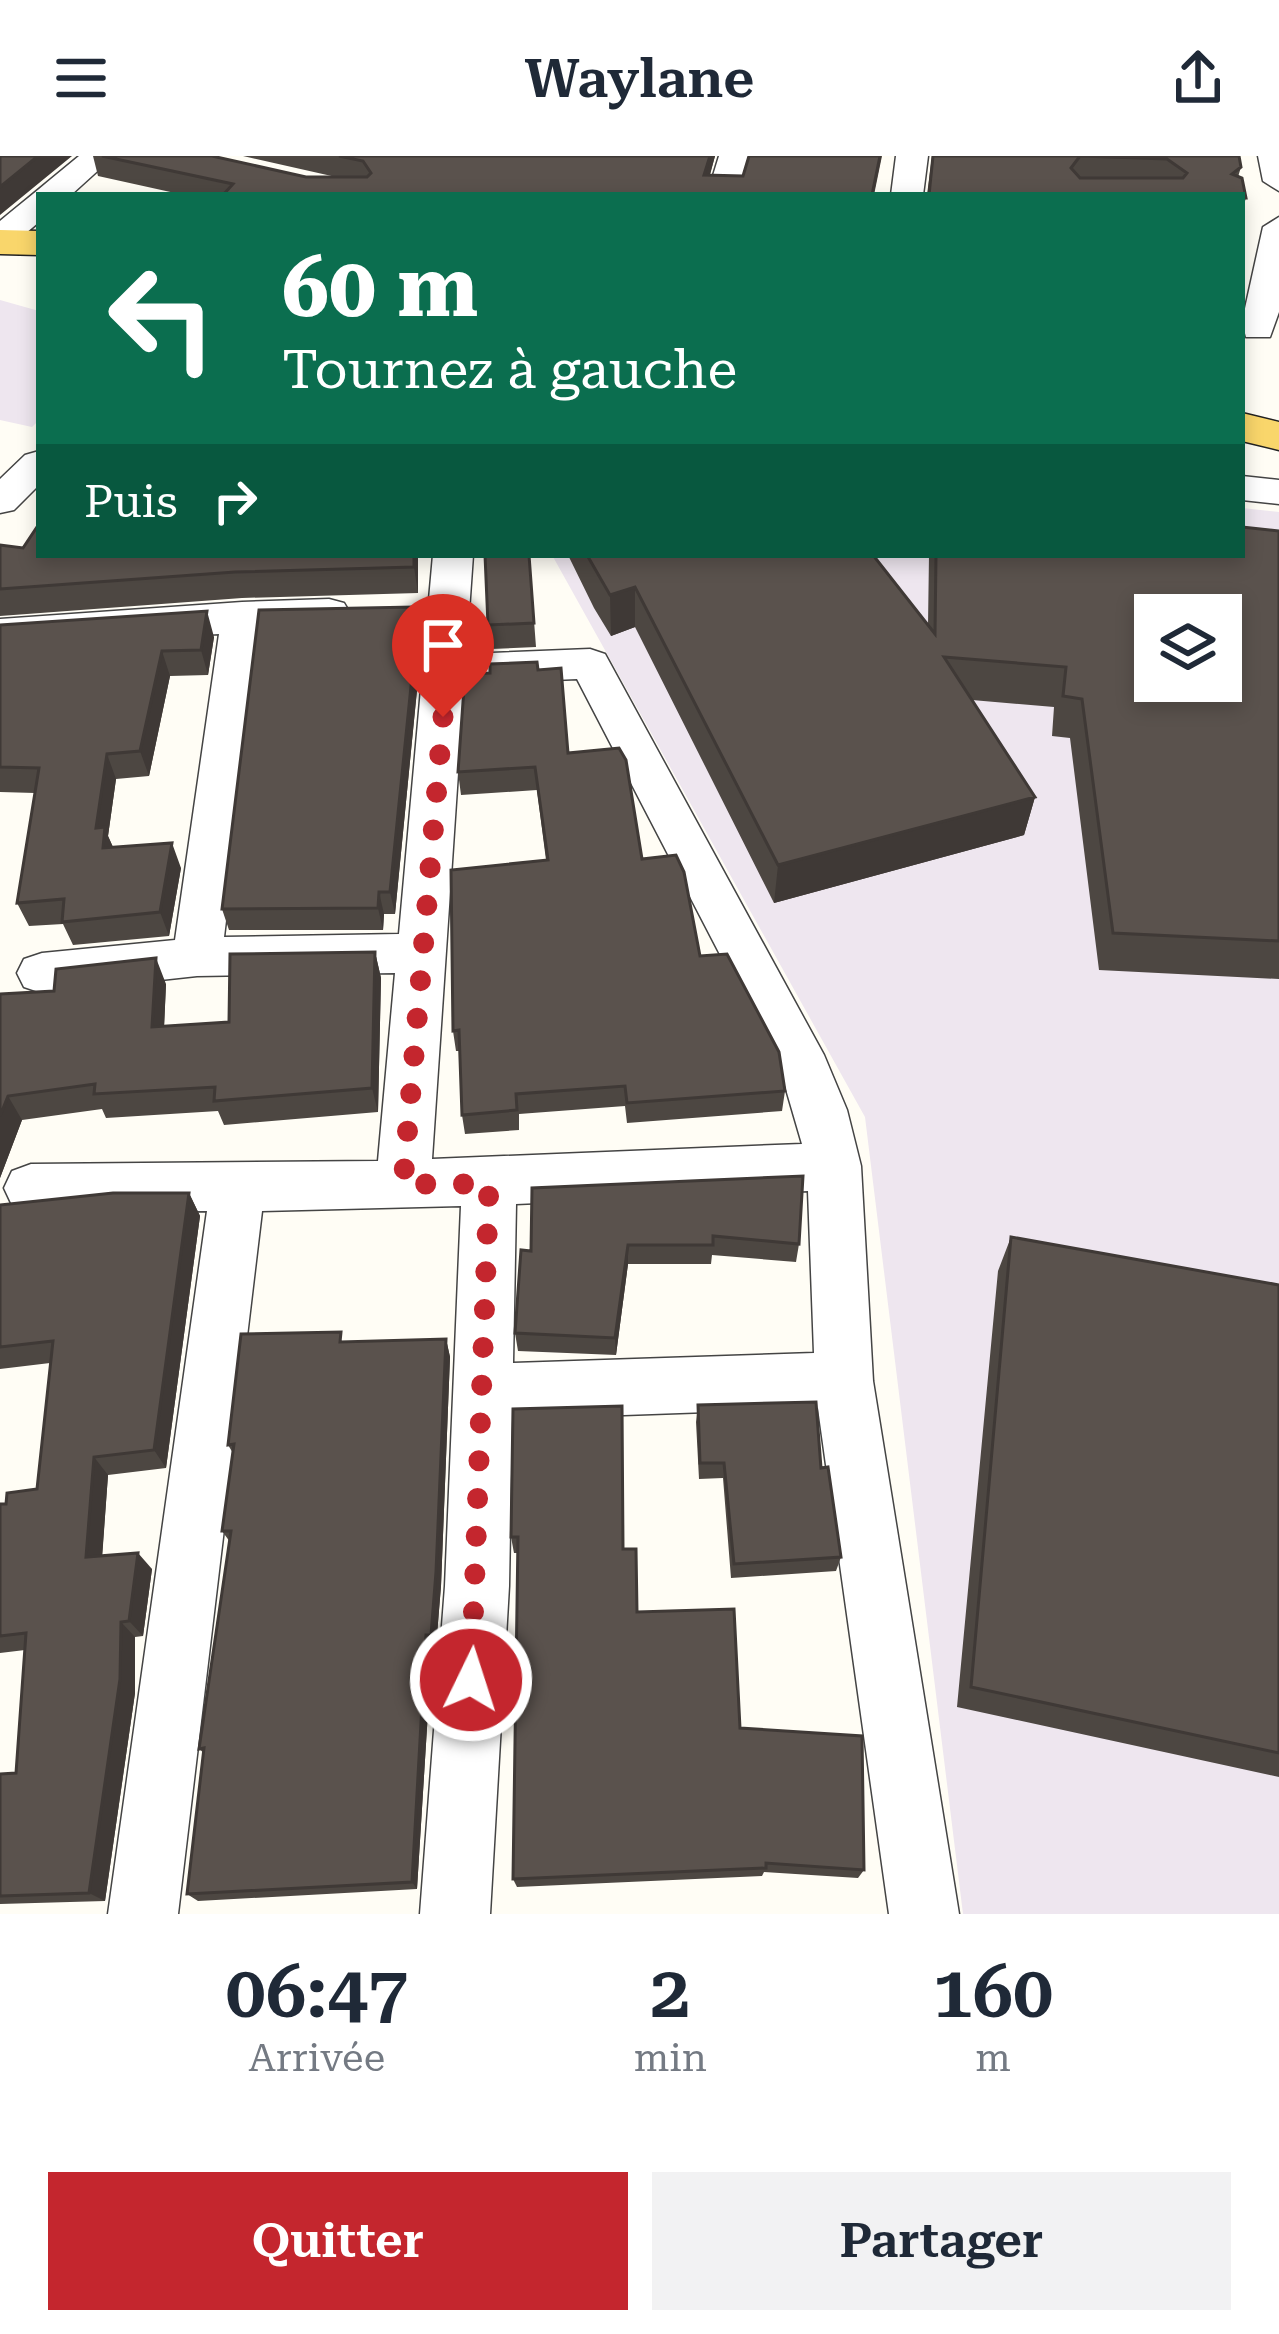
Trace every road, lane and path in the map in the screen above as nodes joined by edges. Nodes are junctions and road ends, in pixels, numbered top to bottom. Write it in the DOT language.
graph roads {
  1 [pos="98,156"];
  2 [pos="735,156"];
  3 [pos="913,156"];
  4 [pos="1274,156"];
  5 [pos="56,192"];
  6 [pos="724,192"];
  7 [pos="907,192"];
  8 [pos="1274,204"];
  9 [pos="36,209"];
  10 [pos="0,240"];
  11 [pos="36,243"];
  12 [pos="1260,332"];
  13 [pos="1245,428"];
  14 [pos="1279,436"];
  15 [pos="36,466"];
  16 [pos="1245,488"];
  17 [pos="1279,492"];
  18 [pos="0,501"];
  19 [pos="452,558"];
  20 [pos="359,612"];
  21 [pos="242,616"];
  22 [pos="0,634"];
  23 [pos="447,670"];
  24 [pos="423,953"];
  25 [pos="197,957"];
  26 [pos="42,973"];
  27 [pos="834,1166"];
  28 [pos="403,1184"];
  29 [pos="489,1184"];
  30 [pos="31,1188"];
  31 [pos="237,1190"];
  32 [pos="844,1381"];
  33 [pos="485,1392"];
  34 [pos="143,1914"];
  35 [pos="455,1914"];
  36 [pos="924,1914"];
  1 -- 5 [label="street"];
  2 -- 6 [label="street"];
  3 -- 7 [label="street"];
  4 -- 8 [label="street"];
  8 -- 12 [label="street"];
  9 -- 10 [label="street"];
  10 -- 11 [label="main road"];
  13 -- 14 [label="main road"];
  15 -- 18 [label="street"];
  16 -- 17 [label="street"];
  19 -- 23 [label="street"];
  20 -- 21 [label="street"];
  21 -- 22 [label="street"];
  21 -- 25 [label="street"];
  23 -- 24 [label="street"];
  23 -- 27 [label="street"];
  24 -- 25 [label="street"];
  24 -- 28 [label="street"];
  25 -- 26 [label="street"];
  27 -- 29 [label="street"];
  27 -- 32 [label="street"];
  28 -- 29 [label="street"];
  28 -- 31 [label="street"];
  29 -- 33 [label="street"];
  30 -- 31 [label="street"];
  31 -- 34 [label="street"];
  32 -- 33 [label="street"];
  32 -- 36 [label="street"];
  33 -- 35 [label="street"];
}
